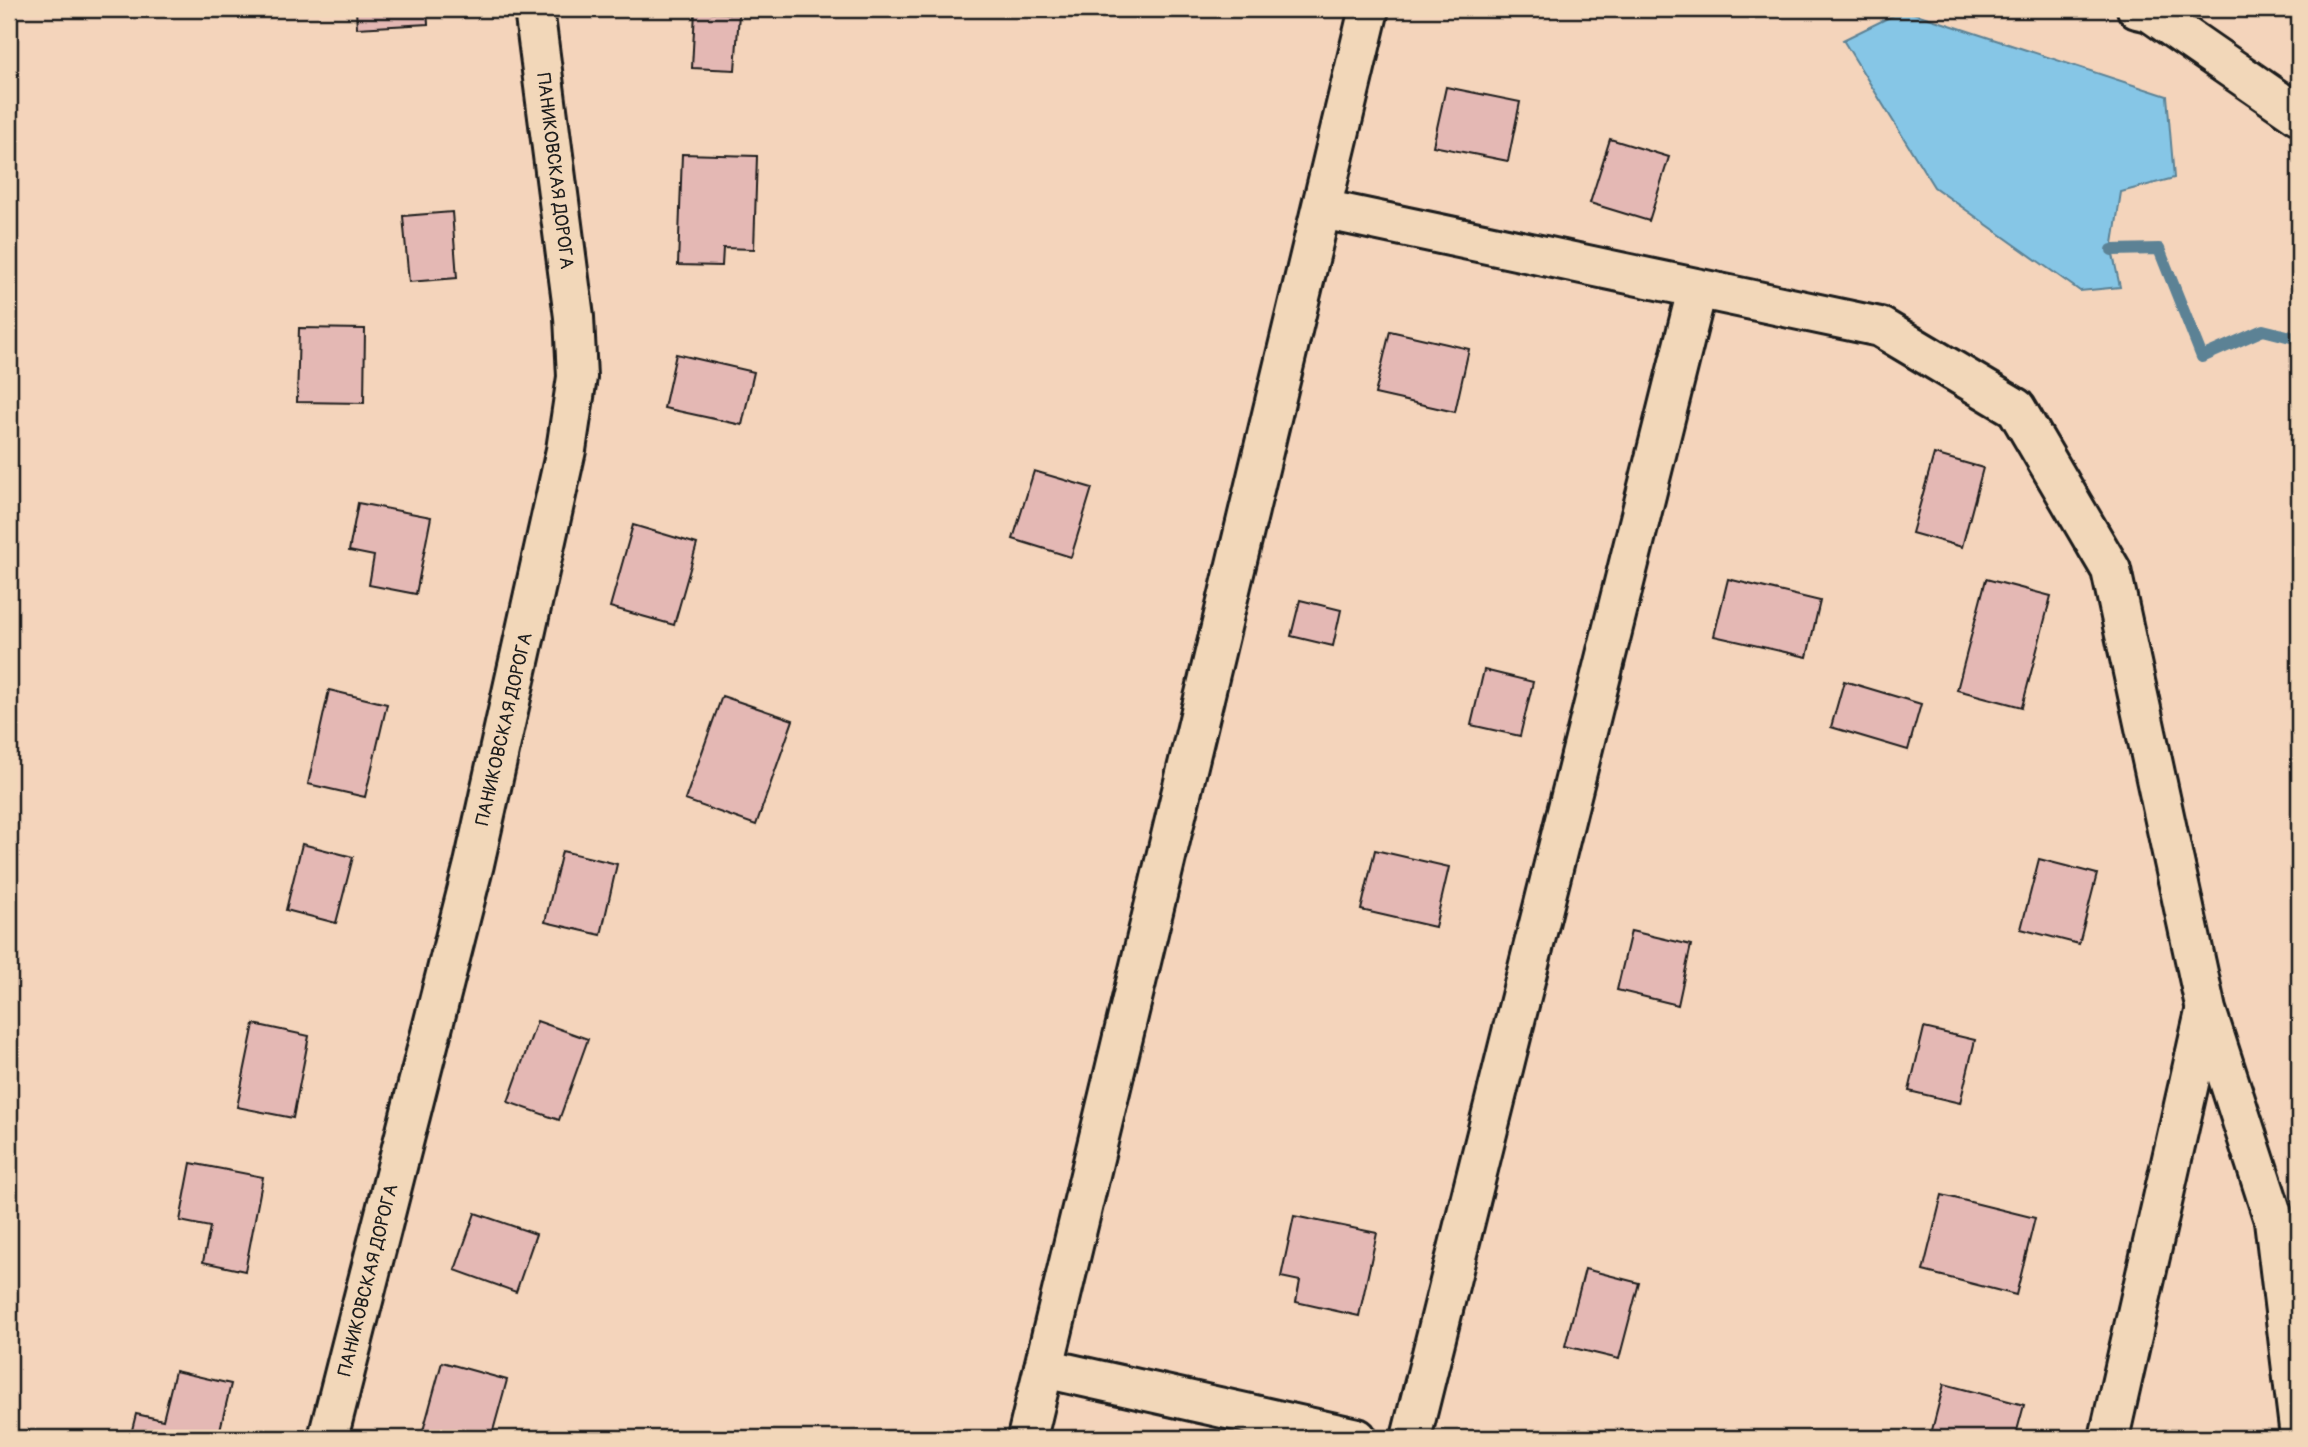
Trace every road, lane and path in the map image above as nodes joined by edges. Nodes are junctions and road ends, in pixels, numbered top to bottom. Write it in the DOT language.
graph roads {
  1 [pos="534,9"];
  2 [pos="1369,9"];
  3 [pos="2137,9"];
  4 [pos="2299,115"];
  5 [pos="1322,209"];
  6 [pos="1696,290"];
  7 [pos="2206,1010"];
  8 [pos="1044,1368"];
  9 [pos="2299,1428"];
  10 [pos="328,1438"];
  11 [pos="1027,1438"];
  12 [pos="1357,1438"];
  13 [pos="1411,1438"];
  14 [pos="2109,1438"];
  1 -- 10 [label="street, ПАНИКОВСКАЯ ДОРОГА"];
  2 -- 5 [label="street"];
  3 -- 4 [label="street"];
  5 -- 6 [label="street"];
  5 -- 8 [label="street"];
  6 -- 7 [label="street"];
  6 -- 13 [label="street"];
  7 -- 9 [label="street"];
  7 -- 14 [label="street"];
  8 -- 11 [label="street"];
  8 -- 12 [label="street"];
}
